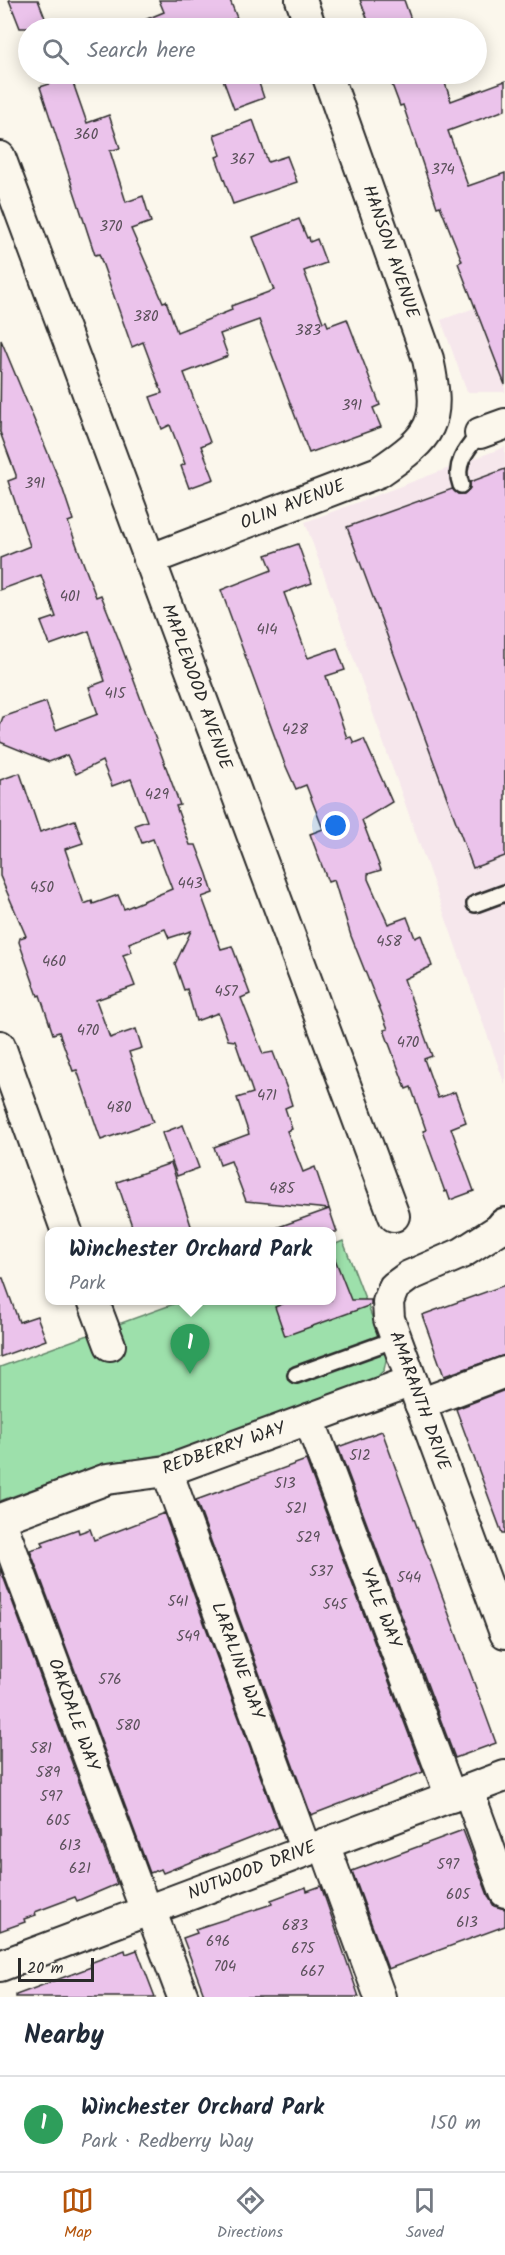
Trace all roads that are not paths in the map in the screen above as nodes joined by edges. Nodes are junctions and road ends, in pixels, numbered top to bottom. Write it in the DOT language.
graph roads {
  1 [pos="301,0"];
  2 [pos="307,18"];
  3 [pos="331,84"];
  4 [pos="0,157"];
  5 [pos="493,428"];
  6 [pos="427,433"];
  7 [pos="461,485"];
  8 [pos="149,560"];
  9 [pos="505,893"];
  10 [pos="475,904"];
  11 [pos="0,1046"];
  12 [pos="394,1216"];
  13 [pos="504,1226"];
  14 [pos="65,1227"];
  15 [pos="95,1305"];
  16 [pos="396,1339"];
  17 [pos="111,1345"];
  18 [pos="505,1372"];
  19 [pos="296,1375"];
  20 [pos="416,1392"];
  21 [pos="309,1419"];
  22 [pos="167,1472"];
  23 [pos="0,1519"];
  24 [pos="496,1579"];
  25 [pos="505,1633"];
  26 [pos="505,1776"];
  27 [pos="459,1793"];
  28 [pos="315,1847"];
  29 [pos="505,1892"];
  30 [pos="148,1910"];
  31 [pos="0,1966"];
  32 [pos="183,1997"];
  33 [pos="380,1997"];
  1 -- 2 [label="street"];
  3 -- 6 [label="street, HANSON AVENUE"];
  4 -- 8 [label="street, MAPLEWOOD AVENUE"];
  5 -- 7 [label="lane"];
  6 -- 8 [label="street, OLIN AVENUE"];
  8 -- 12 [label="street, MAPLEWOOD AVENUE"];
  9 -- 10 [label="lane"];
  11 -- 14 [label="street"];
  13 -- 16 [label="street, AMARANTH DRIVE"];
  15 -- 17 [label="street"];
  16 -- 19 [label="lane"];
  16 -- 20 [label="street, AMARANTH DRIVE"];
  18 -- 20 [label="street, REDBERRY WAY"];
  20 -- 21 [label="street, REDBERRY WAY"];
  20 -- 24 [label="street, AMARANTH DRIVE"];
  21 -- 22 [label="street, REDBERRY WAY"];
  21 -- 27 [label="street, YALE WAY"];
  22 -- 23 [label="street, REDBERRY WAY"];
  22 -- 28 [label="street, LARALINE WAY"];
  23 -- 30 [label="street, OAKDALE WAY"];
  24 -- 25 [label="street, AMARANTH DRIVE"];
  26 -- 27 [label="street, NUTWOOD DRIVE"];
  27 -- 28 [label="street, NUTWOOD DRIVE"];
  27 -- 29 [label="street, YALE WAY"];
  28 -- 30 [label="street, NUTWOOD DRIVE"];
  28 -- 33 [label="street, LARALINE WAY"];
  30 -- 31 [label="street, NUTWOOD DRIVE"];
  30 -- 32 [label="street, OAKDALE WAY"];
}
